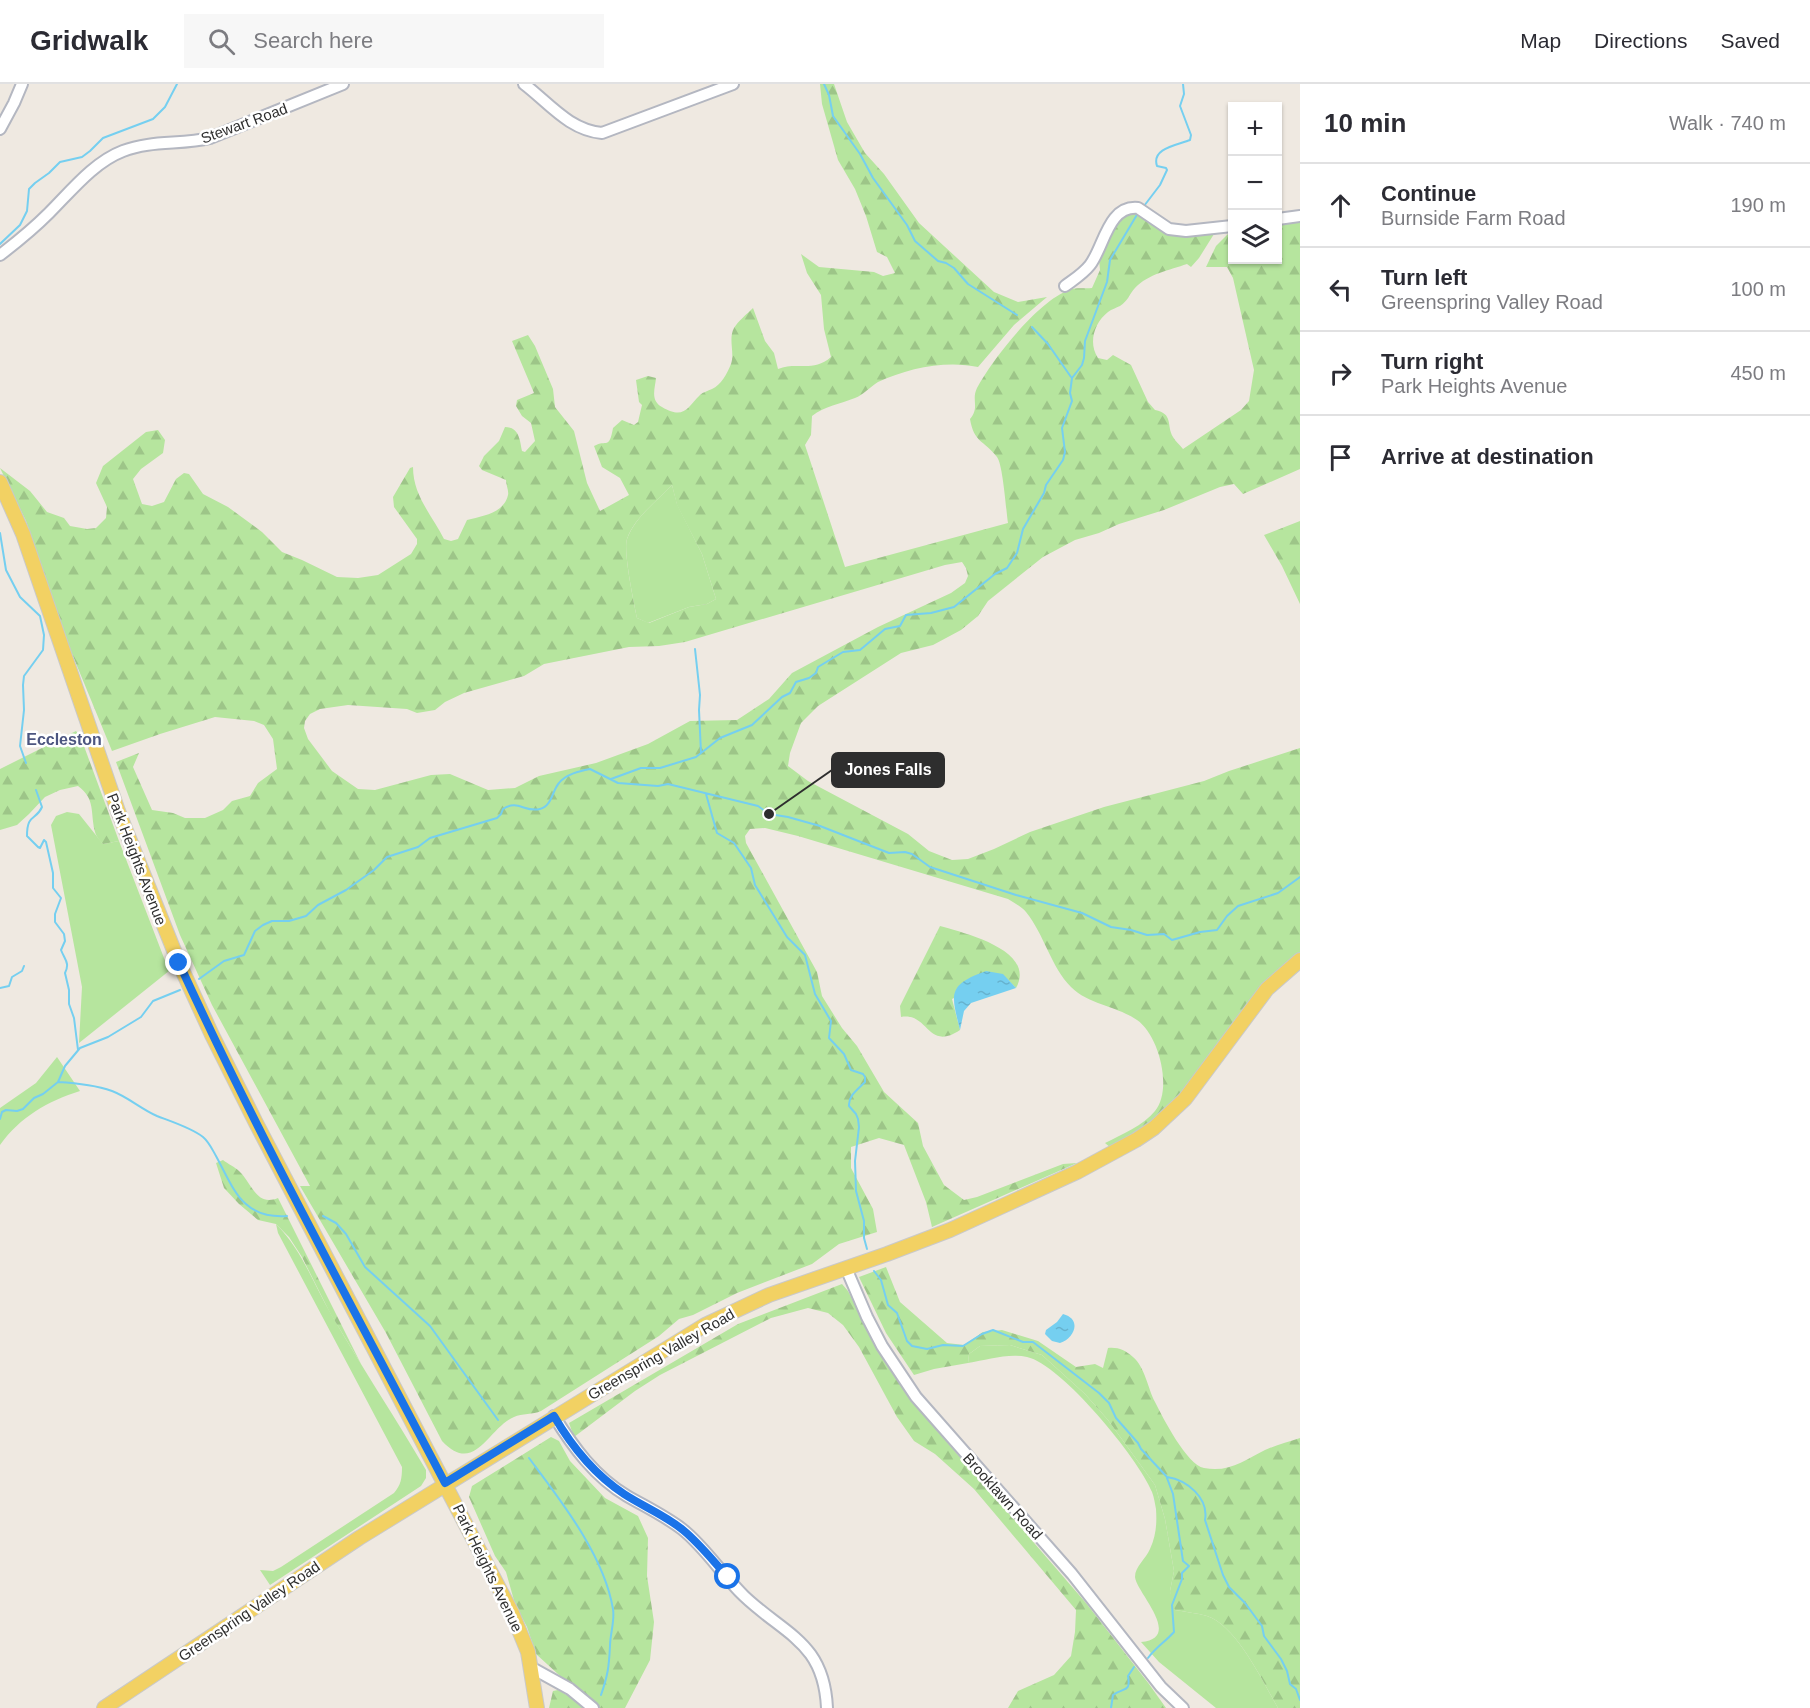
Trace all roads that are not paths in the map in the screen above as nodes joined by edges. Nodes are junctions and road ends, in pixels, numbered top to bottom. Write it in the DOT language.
graph roads {
  1 [pos="22,84"];
  2 [pos="343,84"];
  3 [pos="524,84"];
  4 [pos="733,84"];
  5 [pos="0,129"];
  6 [pos="1300,216"];
  7 [pos="1282,218"];
  8 [pos="1228,227"];
  9 [pos="0,255"];
  10 [pos="1065,286"];
  11 [pos="0,482"];
  12 [pos="1300,960"];
  13 [pos="846,1268"];
  14 [pos="554,1416"];
  15 [pos="445,1483"];
  16 [pos="532,1668"];
  17 [pos="104,1708"];
  18 [pos="537,1708"];
  19 [pos="593,1708"];
  20 [pos="827,1708"];
  21 [pos="1183,1708"];
  1 -- 5 [label="street"];
  2 -- 9 [label="street, Stewart Road"];
  3 -- 4 [label="street"];
  6 -- 7 [label="street"];
  8 -- 10 [label="street"];
  11 -- 15 [label="main road, Park Heights Avenue"];
  12 -- 13 [label="main road, Greenspring Valley Road"];
  13 -- 14 [label="main road, Greenspring Valley Road"];
  13 -- 21 [label="street, Brooklawn Road"];
  14 -- 15 [label="main road, Greenspring Valley Road"];
  14 -- 20 [label="street"];
  15 -- 16 [label="main road, Park Heights Avenue"];
  15 -- 17 [label="main road, Greenspring Valley Road"];
  16 -- 18 [label="main road, Park Heights Avenue"];
  16 -- 19 [label="street"];
}
